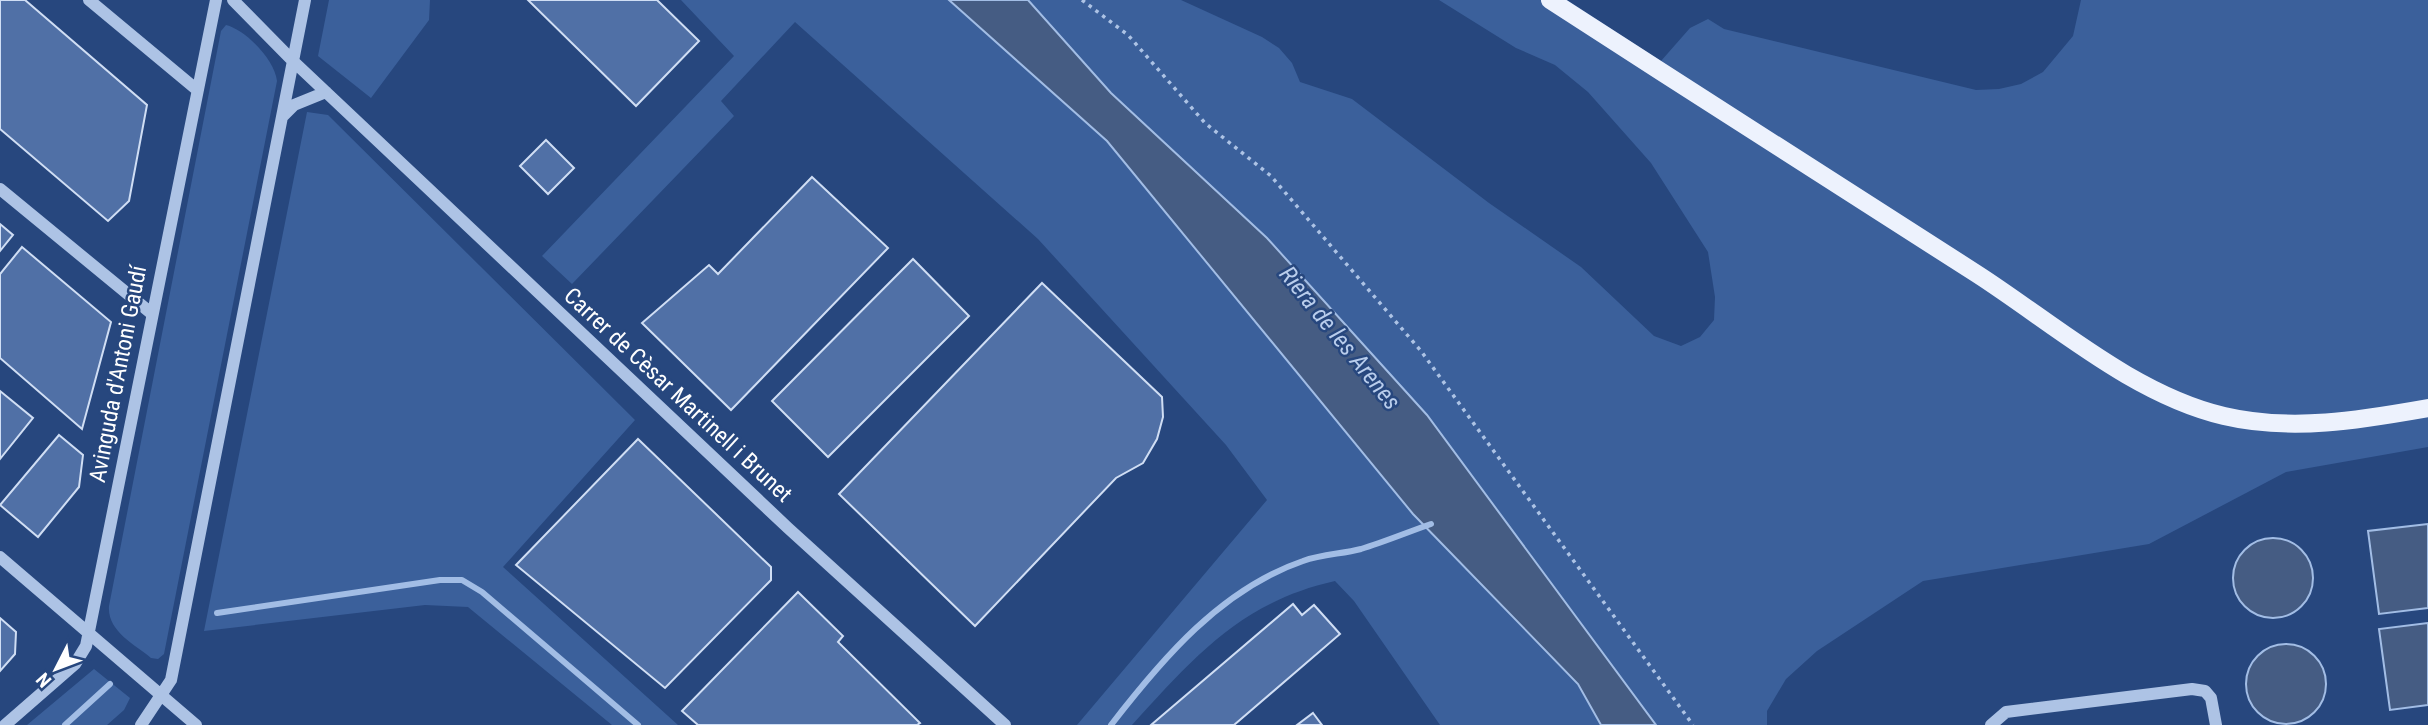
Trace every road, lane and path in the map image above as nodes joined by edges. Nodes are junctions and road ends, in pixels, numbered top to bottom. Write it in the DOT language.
graph roads {
  1 [pos="89,0"];
  2 [pos="216,0"];
  3 [pos="233,0"];
  4 [pos="305,0"];
  5 [pos="1082,0"];
  6 [pos="1550,0"];
  7 [pos="293,61"];
  8 [pos="196,89"];
  9 [pos="326,92"];
  10 [pos="282,117"];
  11 [pos="0,189"];
  12 [pos="151,313"];
  13 [pos="2428,408"];
  14 [pos="0,557"];
  15 [pos="88,634"];
  16 [pos="161,696"];
  17 [pos="5,725"];
  18 [pos="141,725"];
  19 [pos="196,725"];
  20 [pos="1004,725"];
  21 [pos="1693,725"];
  22 [pos="1991,725"];
  23 [pos="2216,725"];
  1 -- 8 [label="street"];
  2 -- 8 [label="street, Avinguda d'Antoni Gaudí"];
  3 -- 7 [label="street, Carrer de Cèsar Martinell i Brunet"];
  4 -- 7 [label="street"];
  5 -- 21 [label="path"];
  6 -- 13 [label="main road"];
  7 -- 9 [label="street, Carrer de Cèsar Martinell i Brunet"];
  7 -- 10 [label="street"];
  8 -- 12 [label="street, Avinguda d'Antoni Gaudí"];
  9 -- 10 [label="street"];
  9 -- 20 [label="street, Carrer de Cèsar Martinell i Brunet"];
  10 -- 16 [label="street"];
  11 -- 12 [label="street"];
  12 -- 15 [label="street, Avinguda d'Antoni Gaudí"];
  14 -- 15 [label="street"];
  15 -- 16 [label="street"];
  15 -- 17 [label="street, Avinguda d'Antoni Gaudí"];
  16 -- 18 [label="street"];
  16 -- 19 [label="street"];
  22 -- 23 [label="street"];
}
